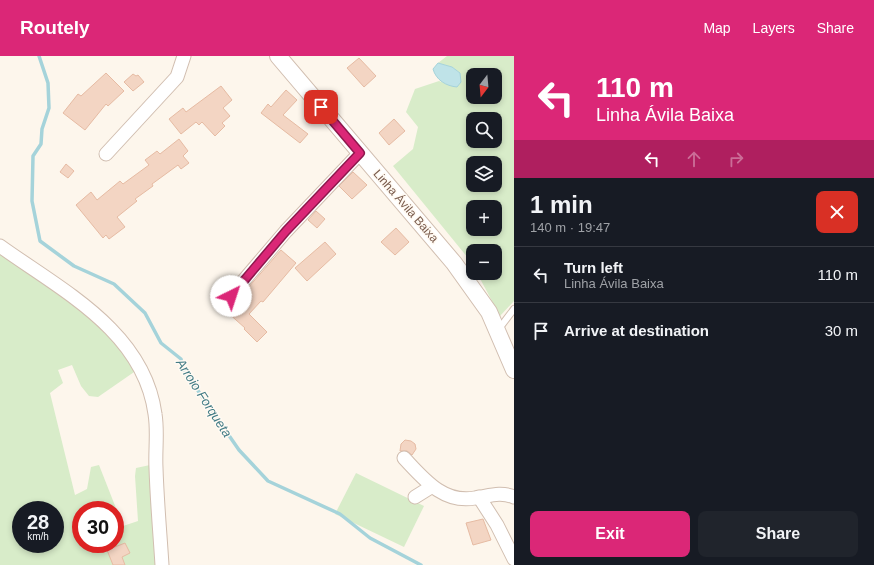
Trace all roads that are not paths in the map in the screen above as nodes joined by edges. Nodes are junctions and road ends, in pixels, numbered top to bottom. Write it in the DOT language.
graph roads {
  1 [pos="184,56"];
  2 [pos="278,56"];
  3 [pos="360,153"];
  4 [pos="106,154"];
  5 [pos="0,246"];
  6 [pos="222,306"];
  7 [pos="514,309"];
  8 [pos="498,330"];
  9 [pos="514,370"];
  10 [pos="404,458"];
  11 [pos="431,487"];
  12 [pos="415,497"];
  13 [pos="479,497"];
  14 [pos="514,497"];
  15 [pos="514,559"];
  16 [pos="162,565"];
  1 -- 4 [label="street"];
  2 -- 3 [label="street, Linha Ávila Baixa"];
  3 -- 6 [label="street"];
  3 -- 8 [label="street, Linha Ávila Baixa"];
  5 -- 16 [label="street"];
  7 -- 8 [label="lane"];
  8 -- 9 [label="street, Linha Ávila Baixa"];
  10 -- 11 [label="street"];
  11 -- 12 [label="street"];
  11 -- 13 [label="street"];
  13 -- 14 [label="street"];
  13 -- 15 [label="street"];
}
